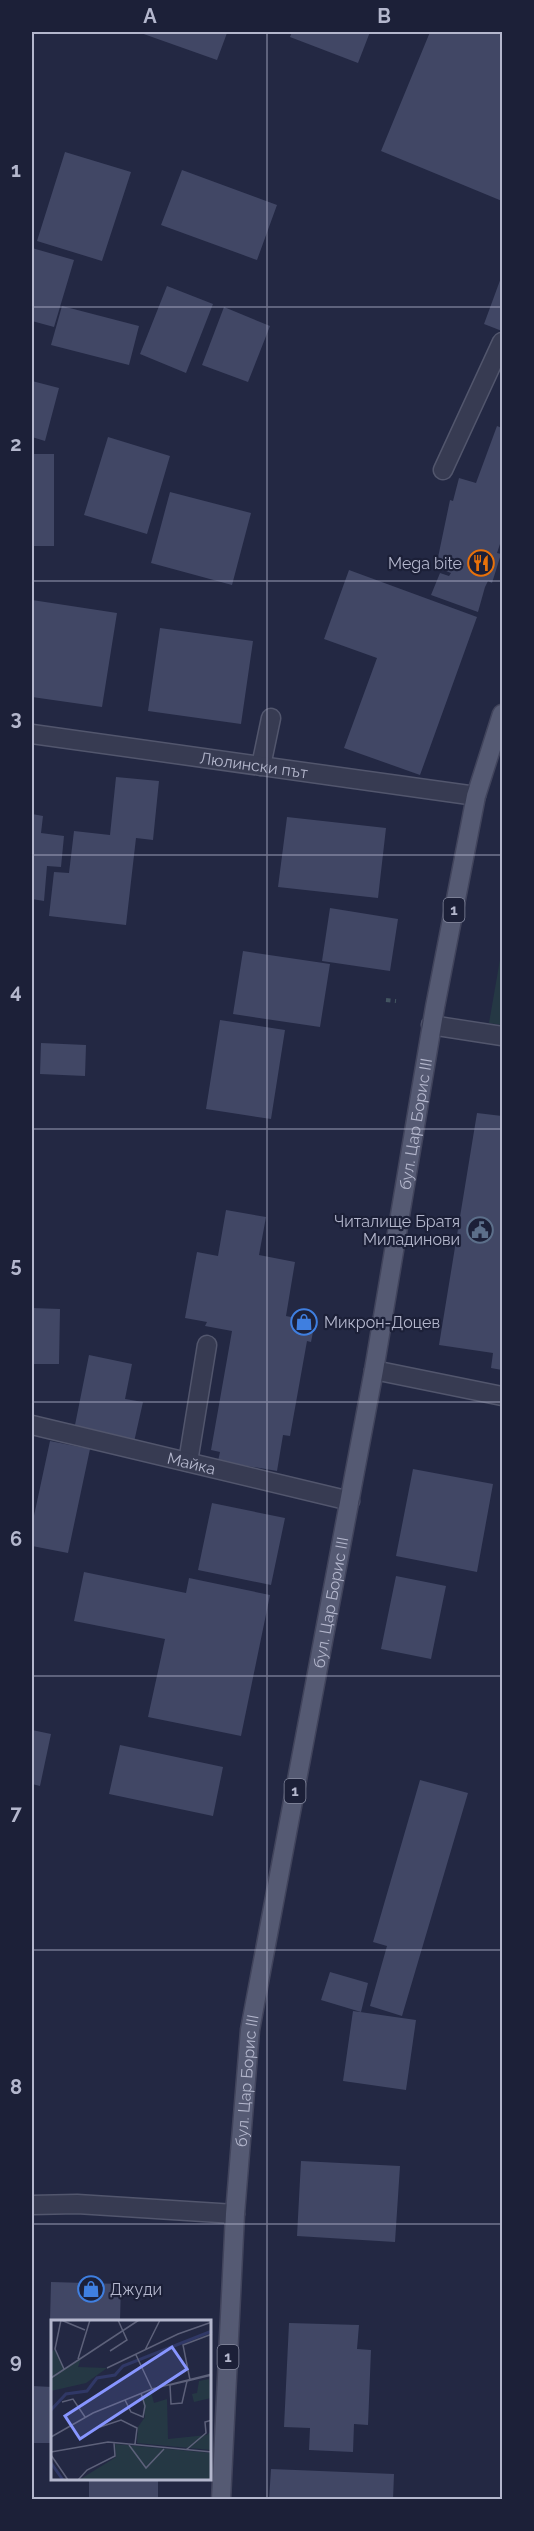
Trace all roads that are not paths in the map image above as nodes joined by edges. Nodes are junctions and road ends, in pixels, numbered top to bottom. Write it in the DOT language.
graph roads {
  1 [pos="502,342"];
  2 [pos="443,470"];
  3 [pos="502,714"];
  4 [pos="271,717"];
  5 [pos="32,734"];
  6 [pos="261,766"];
  7 [pos="476,795"];
  8 [pos="431,1025"];
  9 [pos="502,1036"];
  10 [pos="207,1345"];
  11 [pos="374,1370"];
  12 [pos="502,1396"];
  13 [pos="32,1425"];
  14 [pos="189,1462"];
  15 [pos="350,1501"];
  16 [pos="32,2205"];
  17 [pos="235,2214"];
  18 [pos="221,2499"];
  1 -- 2 [label="street"];
  3 -- 7 [label="main road, бул. Цар Борис III / 1"];
  4 -- 6 [label="street"];
  5 -- 6 [label="street, Люлински път"];
  6 -- 7 [label="street, Люлински път"];
  7 -- 8 [label="main road, бул. Цар Борис III / 1"];
  8 -- 9 [label="street"];
  8 -- 11 [label="main road, бул. Цар Борис III / 1"];
  10 -- 14 [label="street"];
  11 -- 12 [label="street"];
  11 -- 15 [label="main road, бул. Цар Борис III / 1"];
  13 -- 14 [label="street, Майка"];
  14 -- 15 [label="street, Майка"];
  15 -- 17 [label="main road, бул. Цар Борис III / 1"];
  16 -- 17 [label="street"];
  17 -- 18 [label="main road, бул. Цар Борис III / 1"];
}
